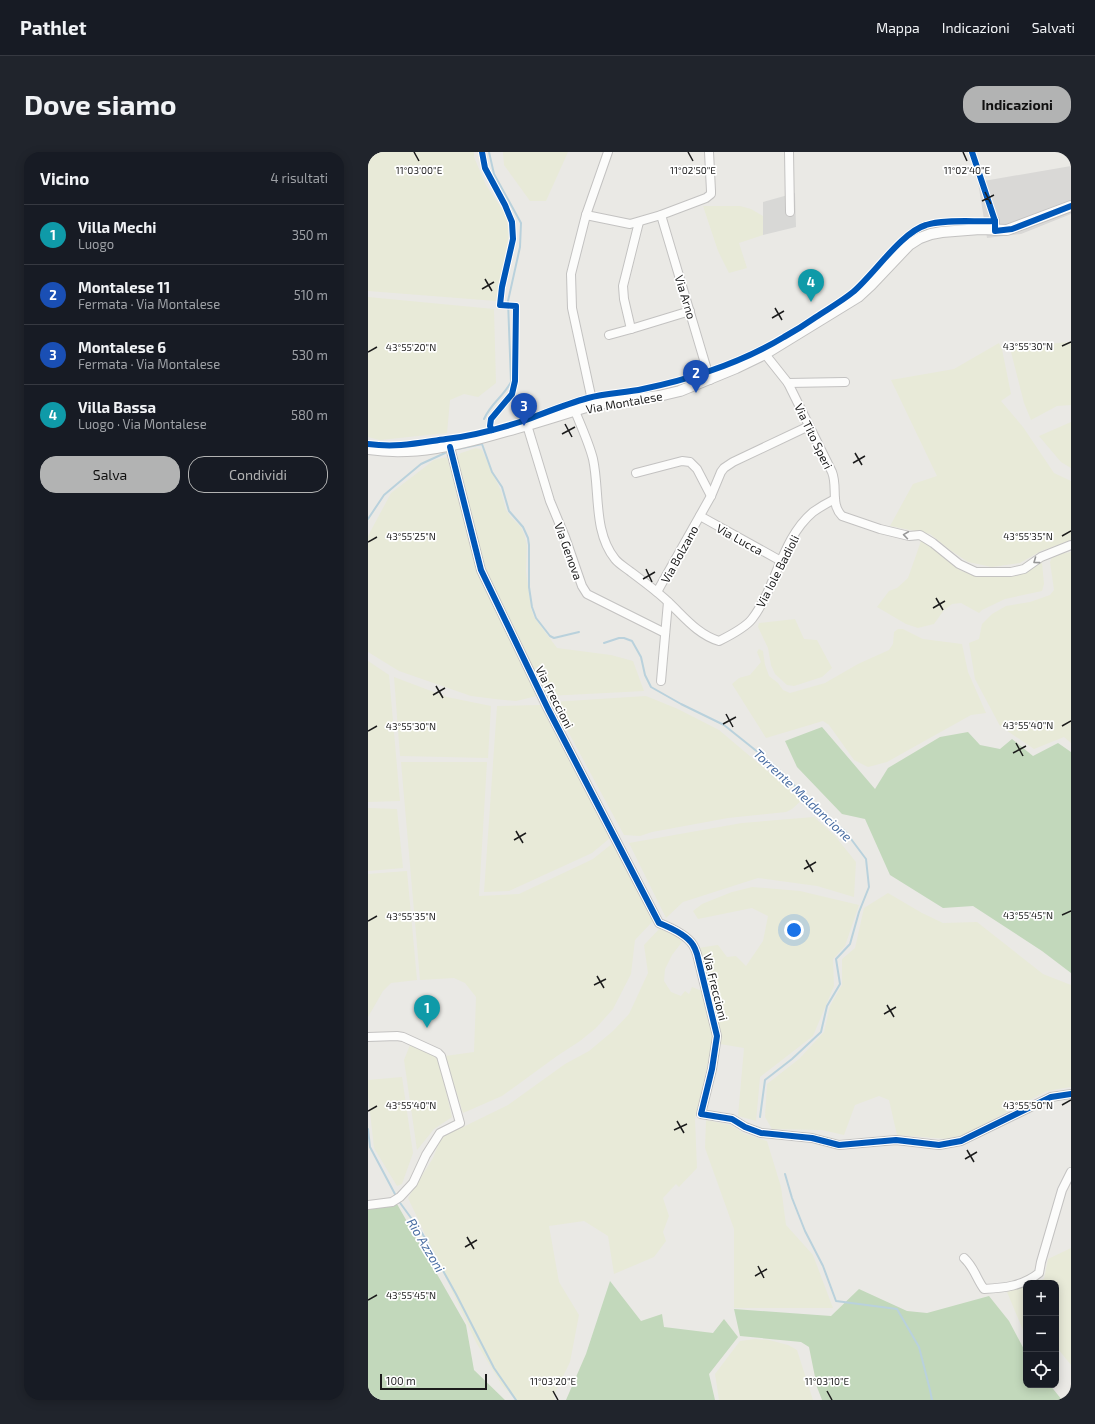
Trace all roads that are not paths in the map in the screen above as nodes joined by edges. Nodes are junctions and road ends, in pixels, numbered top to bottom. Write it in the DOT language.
graph roads {
  1 [pos="608,152"];
  2 [pos="709,152"];
  3 [pos="789,152"];
  4 [pos="1071,206"];
  5 [pos="790,212"];
  6 [pos="586,215"];
  7 [pos="661,215"];
  8 [pos="639,222"];
  9 [pos="690,311"];
  10 [pos="631,329"];
  11 [pos="609,335"];
  12 [pos="765,354"];
  13 [pos="710,380"];
  14 [pos="845,382"];
  15 [pos="788,383"];
  16 [pos="593,405"];
  17 [pos="575,411"];
  18 [pos="527,425"];
  19 [pos="809,426"];
  20 [pos="450,447"];
  21 [pos="368,450"];
  22 [pos="636,473"];
  23 [pos="711,496"];
  24 [pos="835,499"];
  25 [pos="700,516"];
  26 [pos="1071,545"];
  27 [pos="781,561"];
  28 [pos="657,592"];
  29 [pos="668,602"];
  30 [pos="665,633"];
  31 [pos="661,681"];
  32 [pos="368,1037"];
  33 [pos="1071,1094"];
  34 [pos="1071,1172"];
  35 [pos="368,1205"];
  36 [pos="964,1258"];
  1 -- 6 [label="street"];
  2 -- 7 [label="street"];
  3 -- 5 [label="street"];
  4 -- 12 [label="street, Via Montalese"];
  6 -- 8 [label="street"];
  6 -- 16 [label="street"];
  7 -- 8 [label="street"];
  7 -- 9 [label="street, Via Arno"];
  8 -- 10 [label="street"];
  9 -- 10 [label="street"];
  9 -- 13 [label="street, Via Arno"];
  10 -- 11 [label="street"];
  12 -- 13 [label="street, Via Montalese"];
  12 -- 15 [label="street, Via Tito Speri"];
  13 -- 16 [label="street, Via Montalese"];
  14 -- 15 [label="street"];
  15 -- 19 [label="street, Via Tito Speri"];
  16 -- 17 [label="street, Via Montalese"];
  17 -- 18 [label="street, Via Montalese"];
  17 -- 28 [label="street, Via Iole Badioli"];
  18 -- 20 [label="street, Via Montalese"];
  18 -- 30 [label="street, Via Genova"];
  19 -- 23 [label="street, Via Bolzano"];
  19 -- 24 [label="street, Via Tito Speri"];
  20 -- 21 [label="street, Via Montalese"];
  20 -- 33 [label="street, Via Freccioni"];
  22 -- 23 [label="street"];
  23 -- 25 [label="street, Via Bolzano"];
  26 -- 24 [label="street, Via Tito Speri, one-way"];
  24 -- 27 [label="street, Via Iole Badioli"];
  25 -- 27 [label="street, Via Lucca"];
  25 -- 28 [label="street, Via Bolzano"];
  27 -- 29 [label="street, Via Iole Badioli"];
  28 -- 29 [label="street, Via Iole Badioli"];
  29 -- 30 [label="street"];
  30 -- 31 [label="street"];
  32 -- 35 [label="street"];
  34 -- 36 [label="street"];
}
